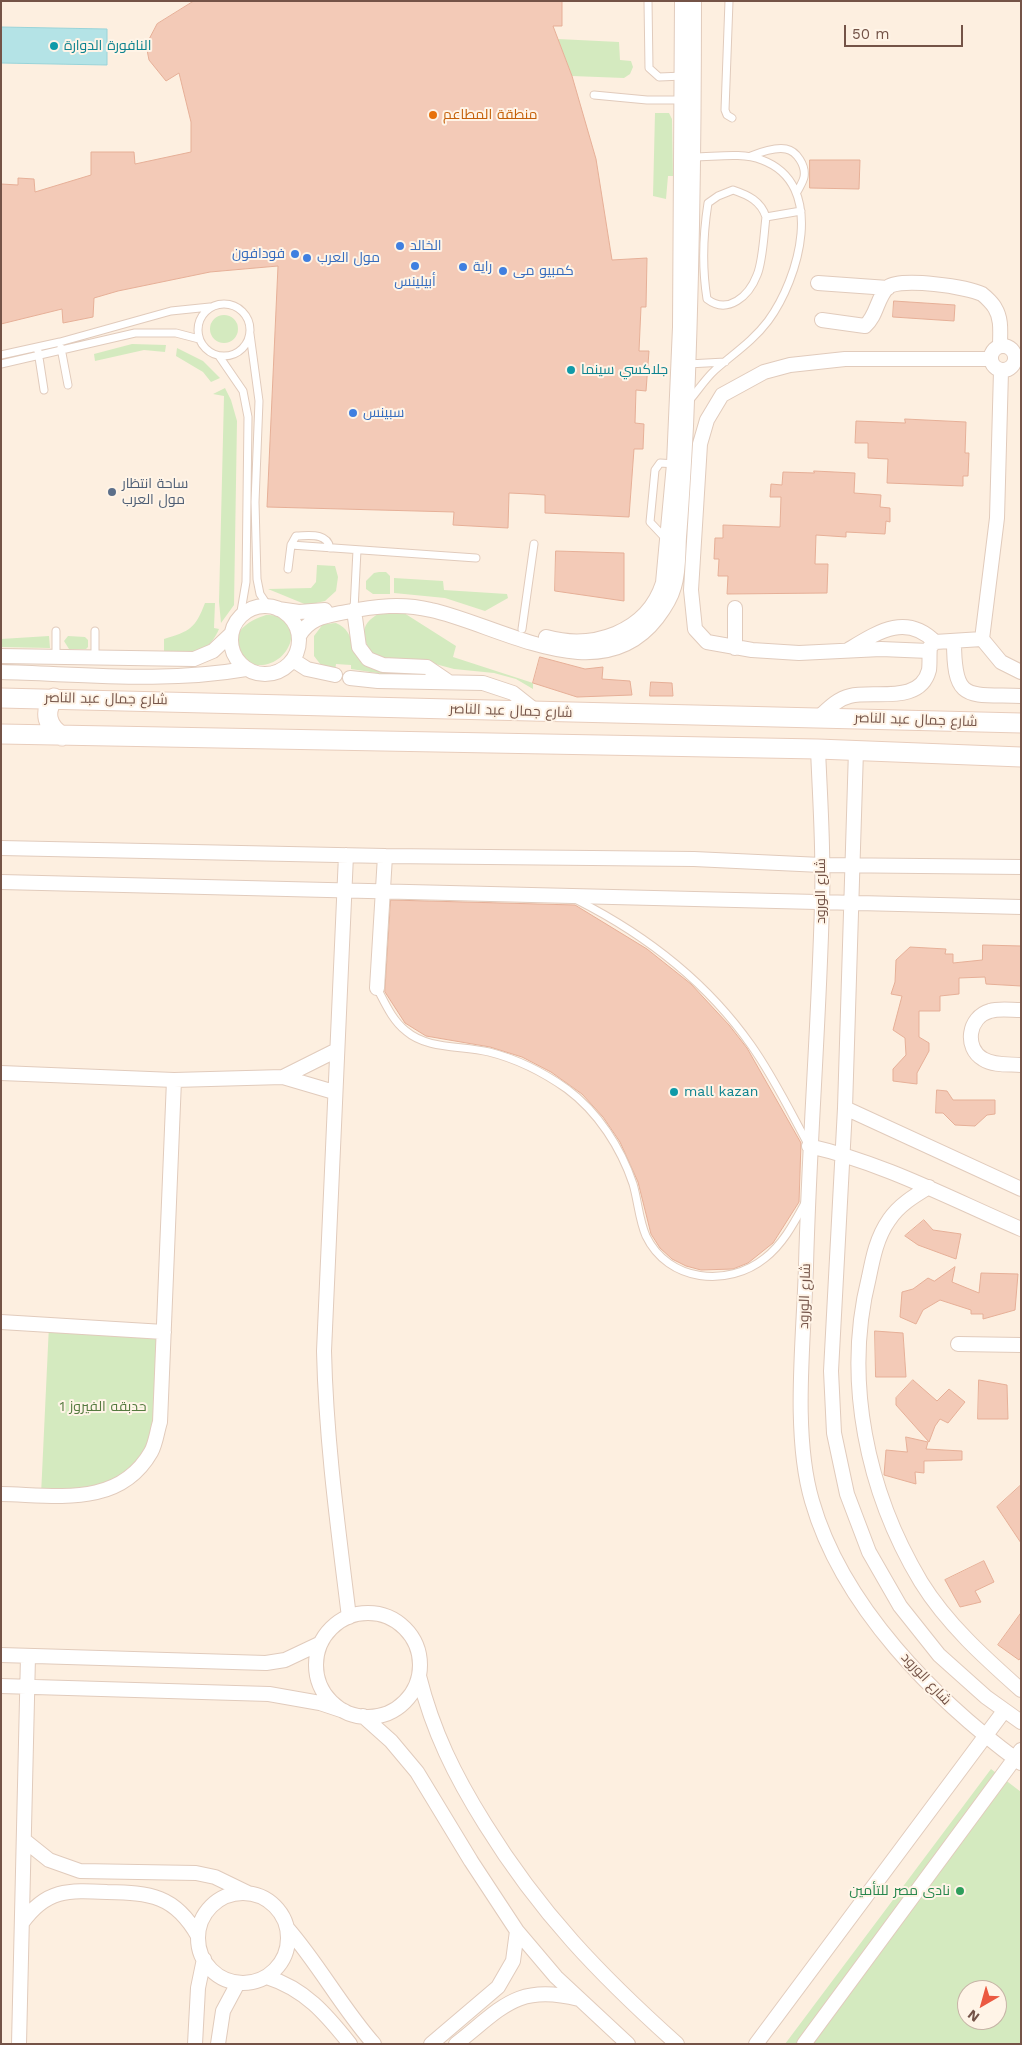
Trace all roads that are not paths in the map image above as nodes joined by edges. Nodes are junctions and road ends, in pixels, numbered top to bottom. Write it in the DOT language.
graph roads {
  1 [pos="648,1"];
  2 [pos="682,1"];
  3 [pos="694,1"];
  4 [pos="730,1"];
  5 [pos="688,76"];
  6 [pos="594,94"];
  7 [pos="688,100"];
  8 [pos="732,118"];
  9 [pos="749,156"];
  10 [pos="694,157"];
  11 [pos="797,192"];
  12 [pos="801,211"];
  13 [pos="766,216"];
  14 [pos="818,283"];
  15 [pos="888,288"];
  16 [pos="210,308"];
  17 [pos="822,320"];
  18 [pos="250,334"];
  19 [pos="200,339"];
  20 [pos="60,342"];
  21 [pos="1000,346"];
  22 [pos="38,351"];
  23 [pos="62,351"];
  24 [pos="1018,354"];
  25 [pos="1,355"];
  26 [pos="219,356"];
  27 [pos="990,358"];
  28 [pos="725,362"];
  29 [pos="1,364"];
  30 [pos="688,364"];
  31 [pos="1000,371"];
  32 [pos="68,385"];
  33 [pos="44,390"];
  34 [pos="687,405"];
  35 [pos="679,464"];
  36 [pos="534,544"];
  37 [pos="357,550"];
  38 [pos="476,558"];
  39 [pos="288,569"];
  40 [pos="273,607"];
  41 [pos="354,608"];
  42 [pos="735,608"];
  43 [pos="240,617"];
  44 [pos="522,630"];
  45 [pos="56,631"];
  46 [pos="95,631"];
  47 [pos="231,634"];
  48 [pos="299,636"];
  49 [pos="982,639"];
  50 [pos="954,642"];
  51 [pos="932,647"];
  52 [pos="735,648"];
  53 [pos="848,650"];
  54 [pos="1,656"];
  55 [pos="56,657"];
  56 [pos="95,657"];
  57 [pos="294,660"];
  58 [pos="246,669"];
  59 [pos="1,672"];
  60 [pos="1021,672"];
  61 [pos="335,675"];
  62 [pos="350,678"];
  63 [pos="449,682"];
  64 [pos="1021,696"];
  65 [pos="1,698"];
  66 [pos="54,698"];
  67 [pos="537,712"];
  68 [pos="818,718"];
  69 [pos="1021,723"];
  70 [pos="1,734"];
  71 [pos="62,736"];
  72 [pos="818,750"];
  73 [pos="856,750"];
  74 [pos="1021,757"];
  75 [pos="1,848"];
  76 [pos="346,855"];
  77 [pos="385,856"];
  78 [pos="853,864"];
  79 [pos="822,865"];
  80 [pos="1021,867"];
  81 [pos="1,882"];
  82 [pos="345,890"];
  83 [pos="384,891"];
  84 [pos="567,895"];
  85 [pos="822,902"];
  86 [pos="853,903"];
  87 [pos="1021,907"];
  88 [pos="377,988"];
  89 [pos="1021,1010"];
  90 [pos="337,1050"];
  91 [pos="1021,1064"];
  92 [pos="1,1073"];
  93 [pos="283,1077"];
  94 [pos="174,1080"];
  95 [pos="334,1092"];
  96 [pos="845,1108"];
  97 [pos="809,1146"];
  98 [pos="843,1154"];
  99 [pos="929,1187"];
  100 [pos="1021,1189"];
  101 [pos="808,1199"];
  102 [pos="1021,1228"];
  103 [pos="1,1322"];
  104 [pos="164,1332"];
  105 [pos="958,1344"];
  106 [pos="1021,1345"];
  107 [pos="1,1494"];
  108 [pos="349,1617"];
  109 [pos="321,1643"];
  110 [pos="1,1655"];
  111 [pos="28,1656"];
  112 [pos="419,1676"];
  113 [pos="1,1686"];
  114 [pos="27,1686"];
  115 [pos="1021,1690"];
  116 [pos="344,1711"];
  117 [pos="1004,1711"];
  118 [pos="363,1716"];
  119 [pos="1021,1722"];
  120 [pos="986,1736"];
  121 [pos="1019,1758"];
  122 [pos="24,1840"];
  123 [pos="249,1893"];
  124 [pos="22,1923"];
  125 [pos="288,1929"];
  126 [pos="517,1931"];
  127 [pos="198,1936"];
  128 [pos="204,1959"];
  129 [pos="267,1976"];
  130 [pos="238,1983"];
  131 [pos="579,1999"];
  132 [pos="19,2044"];
  133 [pos="195,2044"];
  134 [pos="218,2044"];
  135 [pos="350,2044"];
  136 [pos="374,2044"];
  137 [pos="431,2044"];
  138 [pos="456,2044"];
  139 [pos="628,2044"];
  140 [pos="677,2044"];
  141 [pos="756,2044"];
  142 [pos="804,2044"];
  1 -- 5 [label="lane"];
  2 -- 5 [label="street"];
  3 -- 5 [label="street"];
  4 -- 8 [label="lane"];
  5 -- 7 [label="street"];
  6 -- 7 [label="lane"];
  7 -- 10 [label="street"];
  7 -- 35 [label="street"];
  9 -- 10 [label="lane"];
  9 -- 11 [label="lane"];
  9 -- 11 [label="lane"];
  10 -- 30 [label="street"];
  11 -- 12 [label="lane"];
  12 -- 13 [label="lane"];
  12 -- 28 [label="lane"];
  13 -- 13 [label="lane"];
  14 -- 15 [label="street"];
  15 -- 17 [label="street"];
  15 -- 21 [label="street"];
  16 -- 18 [label="lane"];
  16 -- 19 [label="lane"];
  16 -- 20 [label="lane"];
  18 -- 26 [label="lane"];
  18 -- 40 [label="lane"];
  19 -- 23 [label="lane"];
  19 -- 26 [label="lane"];
  20 -- 22 [label="lane"];
  20 -- 23 [label="lane"];
  21 -- 24 [label="street"];
  21 -- 27 [label="street"];
  22 -- 23 [label="lane"];
  22 -- 25 [label="lane"];
  22 -- 29 [label="lane"];
  22 -- 33 [label="lane"];
  23 -- 32 [label="lane"];
  24 -- 31 [label="street"];
  26 -- 43 [label="lane"];
  27 -- 31 [label="street"];
  27 -- 52 [label="street"];
  28 -- 30 [label="lane"];
  28 -- 34 [label="lane"];
  30 -- 34 [label="street"];
  31 -- 49 [label="street"];
  34 -- 35 [label="street"];
  35 -- 41 [label="street"];
  35 -- 44 [label="street"];
  36 -- 44 [label="lane"];
  37 -- 38 [label="lane"];
  37 -- 39 [label="lane"];
  37 -- 41 [label="lane"];
  40 -- 41 [label="street"];
  40 -- 43 [label="street"];
  40 -- 48 [label="street"];
  41 -- 44 [label="street"];
  41 -- 48 [label="street"];
  41 -- 63 [label="street"];
  42 -- 52 [label="street"];
  43 -- 47 [label="street"];
  45 -- 55 [label="lane"];
  46 -- 56 [label="lane"];
  47 -- 56 [label="street"];
  47 -- 58 [label="street"];
  48 -- 57 [label="street"];
  49 -- 50 [label="street"];
  49 -- 60 [label="street"];
  50 -- 51 [label="street"];
  50 -- 64 [label="street"];
  51 -- 53 [label="street"];
  51 -- 53 [label="street"];
  51 -- 68 [label="street"];
  52 -- 53 [label="street"];
  54 -- 55 [label="street"];
  55 -- 56 [label="street"];
  57 -- 58 [label="street"];
  57 -- 61 [label="street"];
  58 -- 59 [label="street"];
  62 -- 63 [label="street"];
  63 -- 67 [label="street"];
  65 -- 66 [label="main road, شارع جمال عبد الناصر"];
  66 -- 67 [label="main road, شارع جمال عبد الناصر"];
  66 -- 71 [label="main road"];
  67 -- 68 [label="main road, شارع جمال عبد الناصر"];
  68 -- 69 [label="main road, شارع جمال عبد الناصر"];
  70 -- 71 [label="main road"];
  71 -- 72 [label="main road"];
  72 -- 73 [label="main road"];
  72 -- 79 [label="street, شارع الورود"];
  73 -- 74 [label="main road"];
  73 -- 78 [label="street, شارع الورود"];
  75 -- 76 [label="street"];
  76 -- 77 [label="street"];
  76 -- 82 [label="street"];
  77 -- 79 [label="street"];
  77 -- 83 [label="street"];
  78 -- 79 [label="street"];
  78 -- 80 [label="street"];
  78 -- 86 [label="street, شارع الورود"];
  79 -- 85 [label="street, شارع الورود"];
  81 -- 82 [label="street"];
  82 -- 83 [label="street"];
  82 -- 90 [label="street"];
  83 -- 84 [label="street"];
  83 -- 88 [label="street"];
  84 -- 85 [label="street"];
  84 -- 97 [label="lane"];
  85 -- 86 [label="street"];
  85 -- 97 [label="street, شارع الورود"];
  86 -- 87 [label="street"];
  86 -- 96 [label="street, شارع الورود"];
  88 -- 101 [label="lane"];
  89 -- 91 [label="street"];
  90 -- 93 [label="street"];
  90 -- 95 [label="street"];
  92 -- 94 [label="street"];
  93 -- 94 [label="street"];
  93 -- 95 [label="street"];
  94 -- 104 [label="street"];
  95 -- 108 [label="street"];
  96 -- 98 [label="street, شارع الورود"];
  96 -- 100 [label="street"];
  97 -- 98 [label="street"];
  97 -- 101 [label="street, شارع الورود"];
  98 -- 99 [label="street"];
  98 -- 117 [label="street, شارع الورود"];
  99 -- 102 [label="street"];
  99 -- 115 [label="street"];
  101 -- 120 [label="street, شارع الورود"];
  103 -- 104 [label="street"];
  104 -- 107 [label="street"];
  105 -- 106 [label="street"];
  108 -- 109 [label="street"];
  108 -- 112 [label="street"];
  109 -- 111 [label="street"];
  109 -- 116 [label="street"];
  110 -- 111 [label="street"];
  111 -- 114 [label="street"];
  112 -- 118 [label="street"];
  112 -- 140 [label="street"];
  113 -- 114 [label="street"];
  114 -- 116 [label="street"];
  114 -- 122 [label="street"];
  116 -- 118 [label="street"];
  117 -- 119 [label="street, شارع الورود"];
  117 -- 120 [label="street"];
  118 -- 126 [label="street"];
  120 -- 121 [label="street, شارع الورود"];
  120 -- 141 [label="street"];
  121 -- 142 [label="street"];
  122 -- 123 [label="street"];
  122 -- 124 [label="street"];
  123 -- 125 [label="street"];
  123 -- 127 [label="street"];
  124 -- 127 [label="street"];
  124 -- 132 [label="street"];
  125 -- 129 [label="street"];
  125 -- 136 [label="street"];
  126 -- 131 [label="street"];
  126 -- 137 [label="street"];
  127 -- 128 [label="street"];
  128 -- 130 [label="street"];
  128 -- 133 [label="street"];
  129 -- 130 [label="street"];
  129 -- 135 [label="street"];
  130 -- 134 [label="street"];
  131 -- 138 [label="street"];
  131 -- 139 [label="street"];
}
